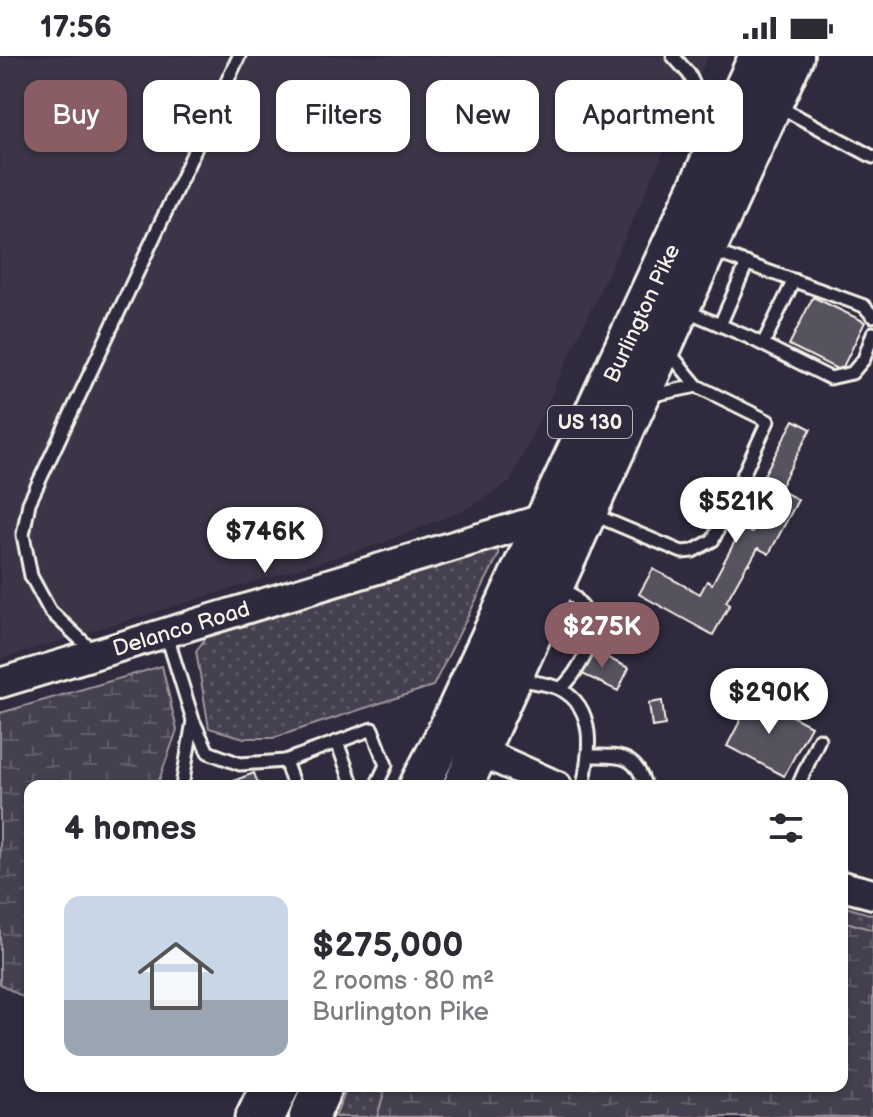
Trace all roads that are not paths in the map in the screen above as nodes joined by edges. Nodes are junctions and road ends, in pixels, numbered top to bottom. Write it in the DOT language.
graph roads {
  1 [pos="239,56"];
  2 [pos="673,56"];
  3 [pos="759,56"];
  4 [pos="794,56"];
  5 [pos="692,80"];
  6 [pos="743,90"];
  7 [pos="772,103"];
  8 [pos="714,152"];
  9 [pos="873,157"];
  10 [pos="705,249"];
  11 [pos="747,263"];
  12 [pos="794,280"];
  13 [pos="681,309"];
  14 [pos="873,316"];
  15 [pos="720,325"];
  16 [pos="873,333"];
  17 [pos="763,344"];
  18 [pos="663,346"];
  19 [pos="697,386"];
  20 [pos="640,397"];
  21 [pos="588,512"];
  22 [pos="546,518"];
  23 [pos="556,582"];
  24 [pos="166,632"];
  25 [pos="96,654"];
  26 [pos="512,677"];
  27 [pos="0,683"];
  28 [pos="560,689"];
  29 [pos="193,720"];
  30 [pos="819,739"];
  31 [pos="337,742"];
  32 [pos="462,744"];
  33 [pos="589,756"];
  34 [pos="285,761"];
  35 [pos="183,780"];
  36 [pos="292,780"];
  37 [pos="351,780"];
  38 [pos="382,780"];
  39 [pos="425,780"];
  40 [pos="463,780"];
  41 [pos="543,780"];
  42 [pos="584,780"];
  43 [pos="643,780"];
  44 [pos="801,780"];
  45 [pos="848,888"];
  46 [pos="873,894"];
  47 [pos="253,1092"];
  48 [pos="277,1092"];
  49 [pos="320,1092"];
  50 [pos="241,1117"];
  51 [pos="265,1117"];
  52 [pos="309,1117"];
  1 -- 25 [label="lane"];
  2 -- 5 [label="lane"];
  3 -- 6 [label="highway, Burlington Pike / US 130"];
  4 -- 7 [label="highway, Burlington Pike / US 130"];
  7 -- 9 [label="lane"];
  7 -- 10 [label="highway, Burlington Pike / US 130"];
  8 -- 22 [label="highway, Burlington Pike / US 130"];
  10 -- 11 [label="lane"];
  10 -- 13 [label="highway, Burlington Pike / US 130"];
  11 -- 12 [label="lane"];
  11 -- 15 [label="lane"];
  12 -- 14 [label="lane"];
  12 -- 17 [label="lane"];
  13 -- 15 [label="lane"];
  13 -- 18 [label="highway, Burlington Pike / US 130"];
  15 -- 17 [label="lane"];
  16 -- 17 [label="lane"];
  18 -- 19 [label="lane"];
  18 -- 20 [label="highway, Burlington Pike / US 130"];
  19 -- 20 [label="lane"];
  19 -- 21 [label="lane"];
  20 -- 21 [label="highway, Burlington Pike / US 130"];
  21 -- 23 [label="highway, Burlington Pike / US 130"];
  22 -- 24 [label="street, Delanco Road"];
  22 -- 32 [label="highway, Burlington Pike / US 130"];
  23 -- 26 [label="highway, Burlington Pike / US 130"];
  23 -- 28 [label="lane"];
  24 -- 25 [label="street, Delanco Road"];
  24 -- 29 [label="lane"];
  25 -- 27 [label="street, Delanco Road"];
  26 -- 28 [label="lane"];
  26 -- 32 [label="highway, Burlington Pike / US 130"];
  28 -- 33 [label="lane"];
  29 -- 34 [label="lane"];
  29 -- 35 [label="lane"];
  30 -- 44 [label="lane"];
  31 -- 34 [label="lane"];
  31 -- 37 [label="lane"];
  31 -- 38 [label="lane"];
  32 -- 39 [label="highway, Burlington Pike / US 130"];
  32 -- 40 [label="highway, Burlington Pike / US 130"];
  32 -- 41 [label="street"];
  33 -- 42 [label="lane"];
  33 -- 43 [label="lane"];
  34 -- 36 [label="lane"];
  45 -- 46 [label="street"];
  47 -- 50 [label="lane"];
  48 -- 51 [label="highway"];
  49 -- 52 [label="highway"];
}
